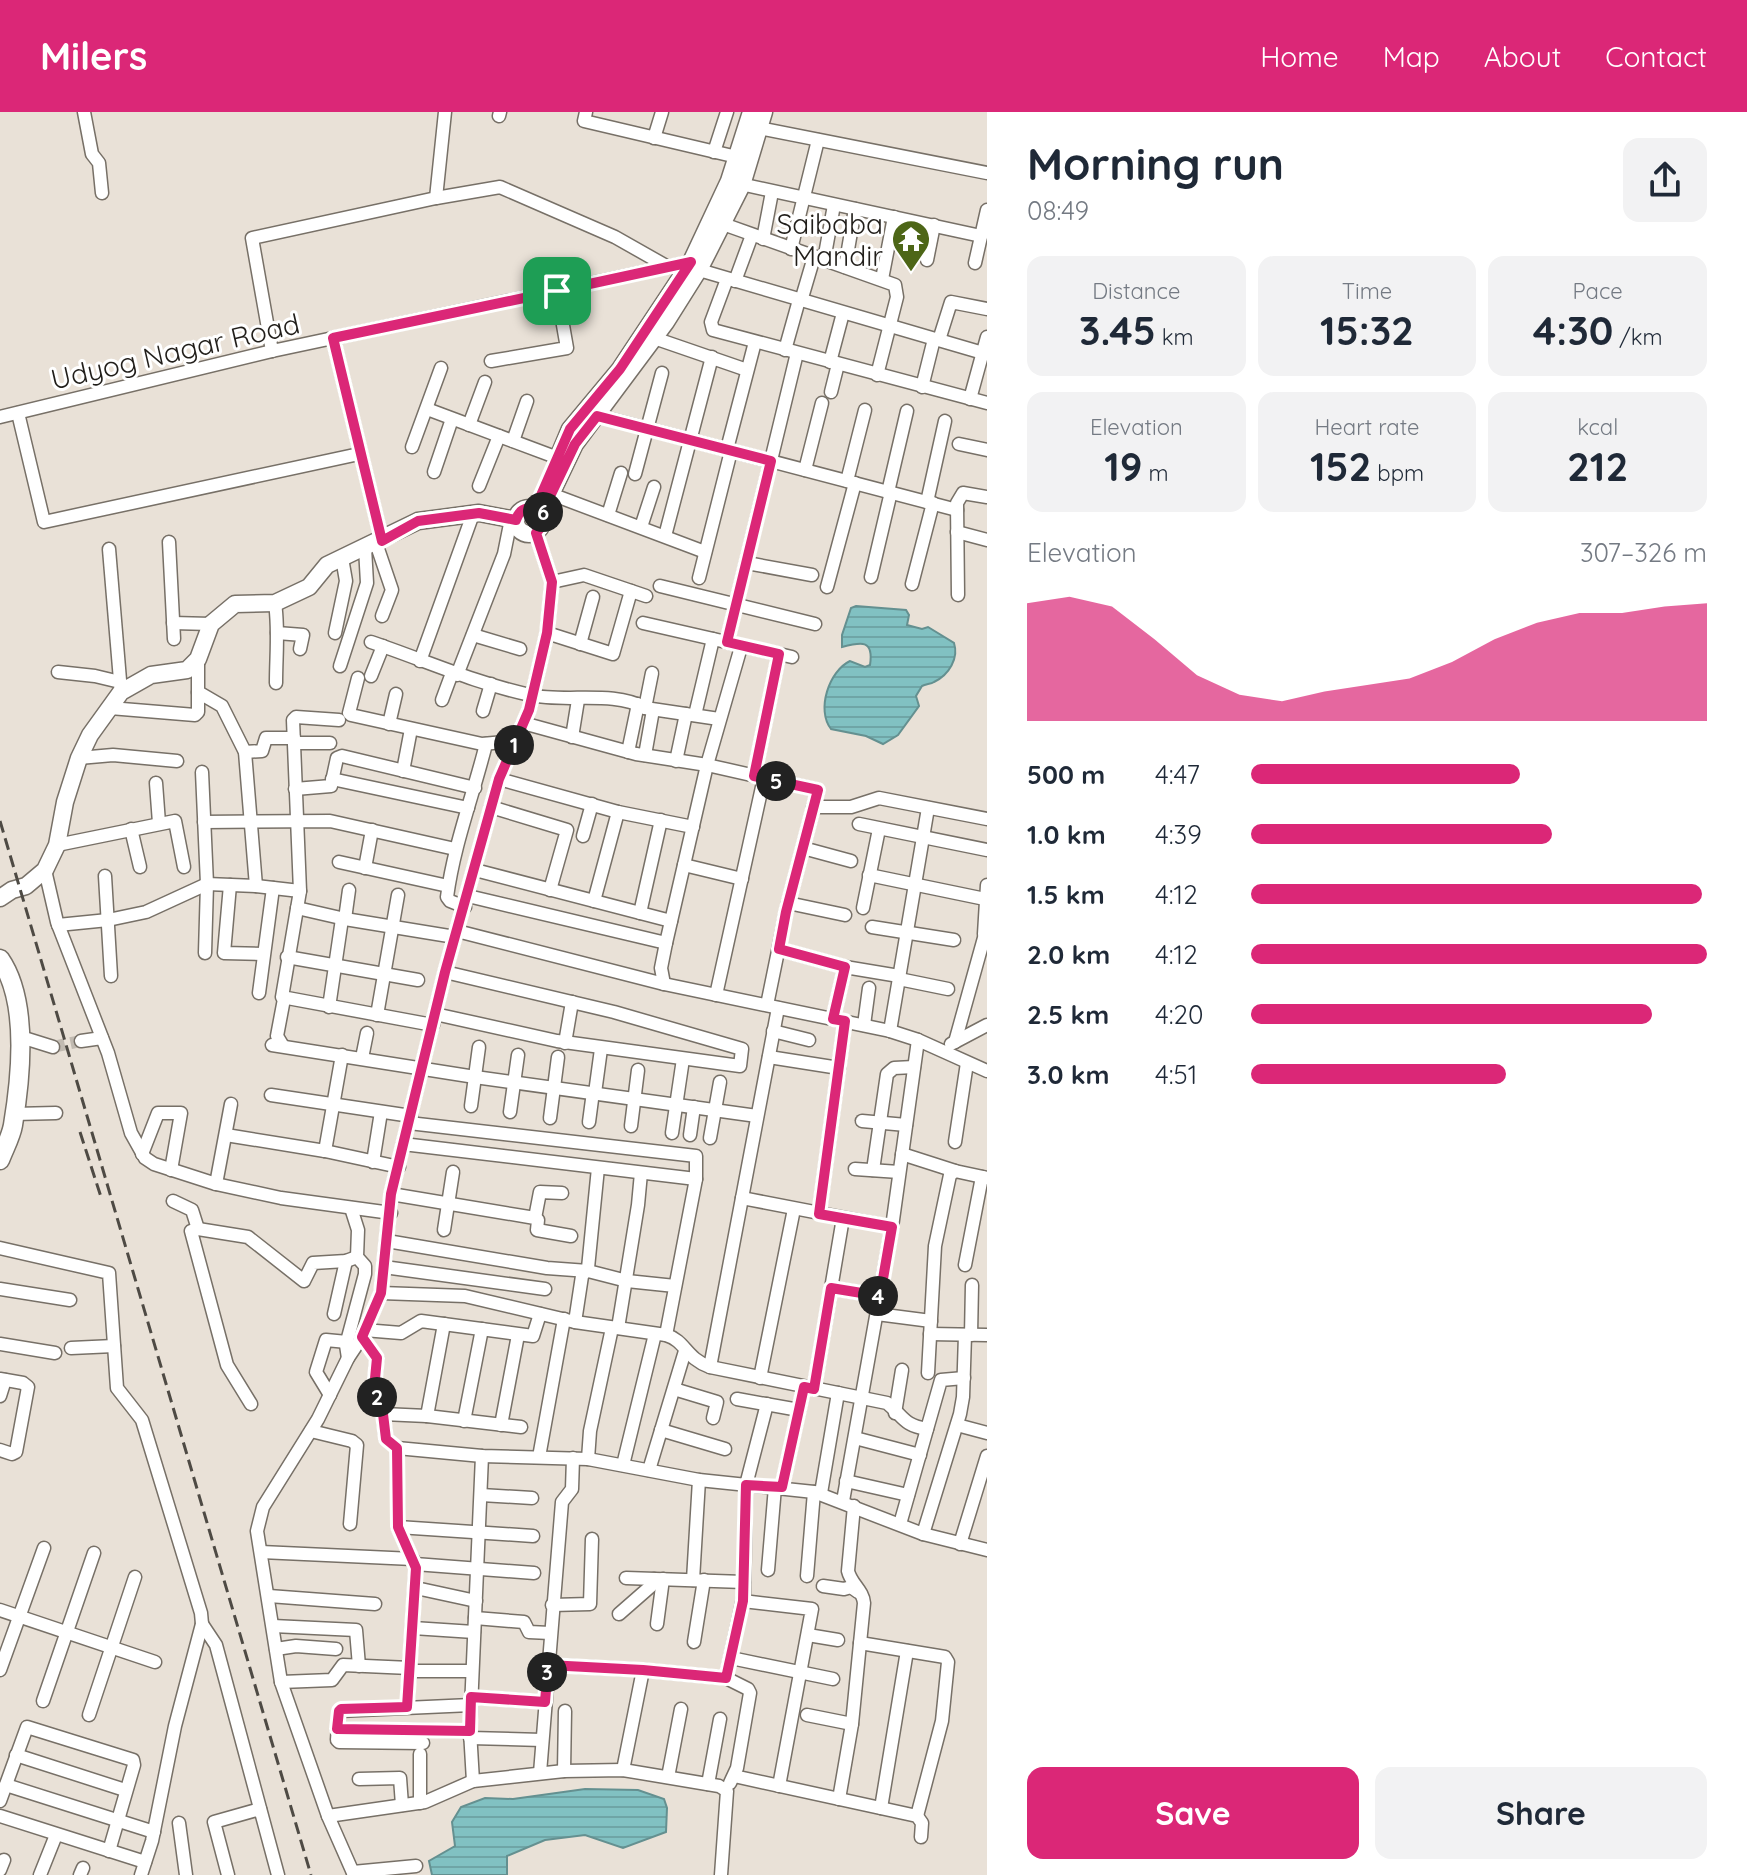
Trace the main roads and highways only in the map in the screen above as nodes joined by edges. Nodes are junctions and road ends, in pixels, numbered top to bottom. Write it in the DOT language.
graph roads {
  1 [pos="751,112"];
  2 [pos="762,120"];
  3 [pos="735,183"];
  4 [pos="695,265"];
  5 [pos="591,414"];
  6 [pos="538,512"];
  7 [pos="513,519"];
  8 [pos="0,898"];
  9 [pos="2,965"];
  10 [pos="9,1122"];
  11 [pos="0,1160"];
  1 -- 3 [label="main road"];
  2 -- 3 [label="main road"];
  3 -- 4 [label="main road"];
  3 -- 4 [label="main road"];
  4 -- 5 [label="main road"];
  4 -- 5 [label="main road"];
  5 -- 6 [label="main road"];
  5 -- 6 [label="main road"];
  6 -- 7 [label="main road"];
  6 -- 7 [label="main road"];
  7 -- 8 [label="main road"];
  9 -- 10 [label="highway"];
  10 -- 11 [label="highway"];
}
